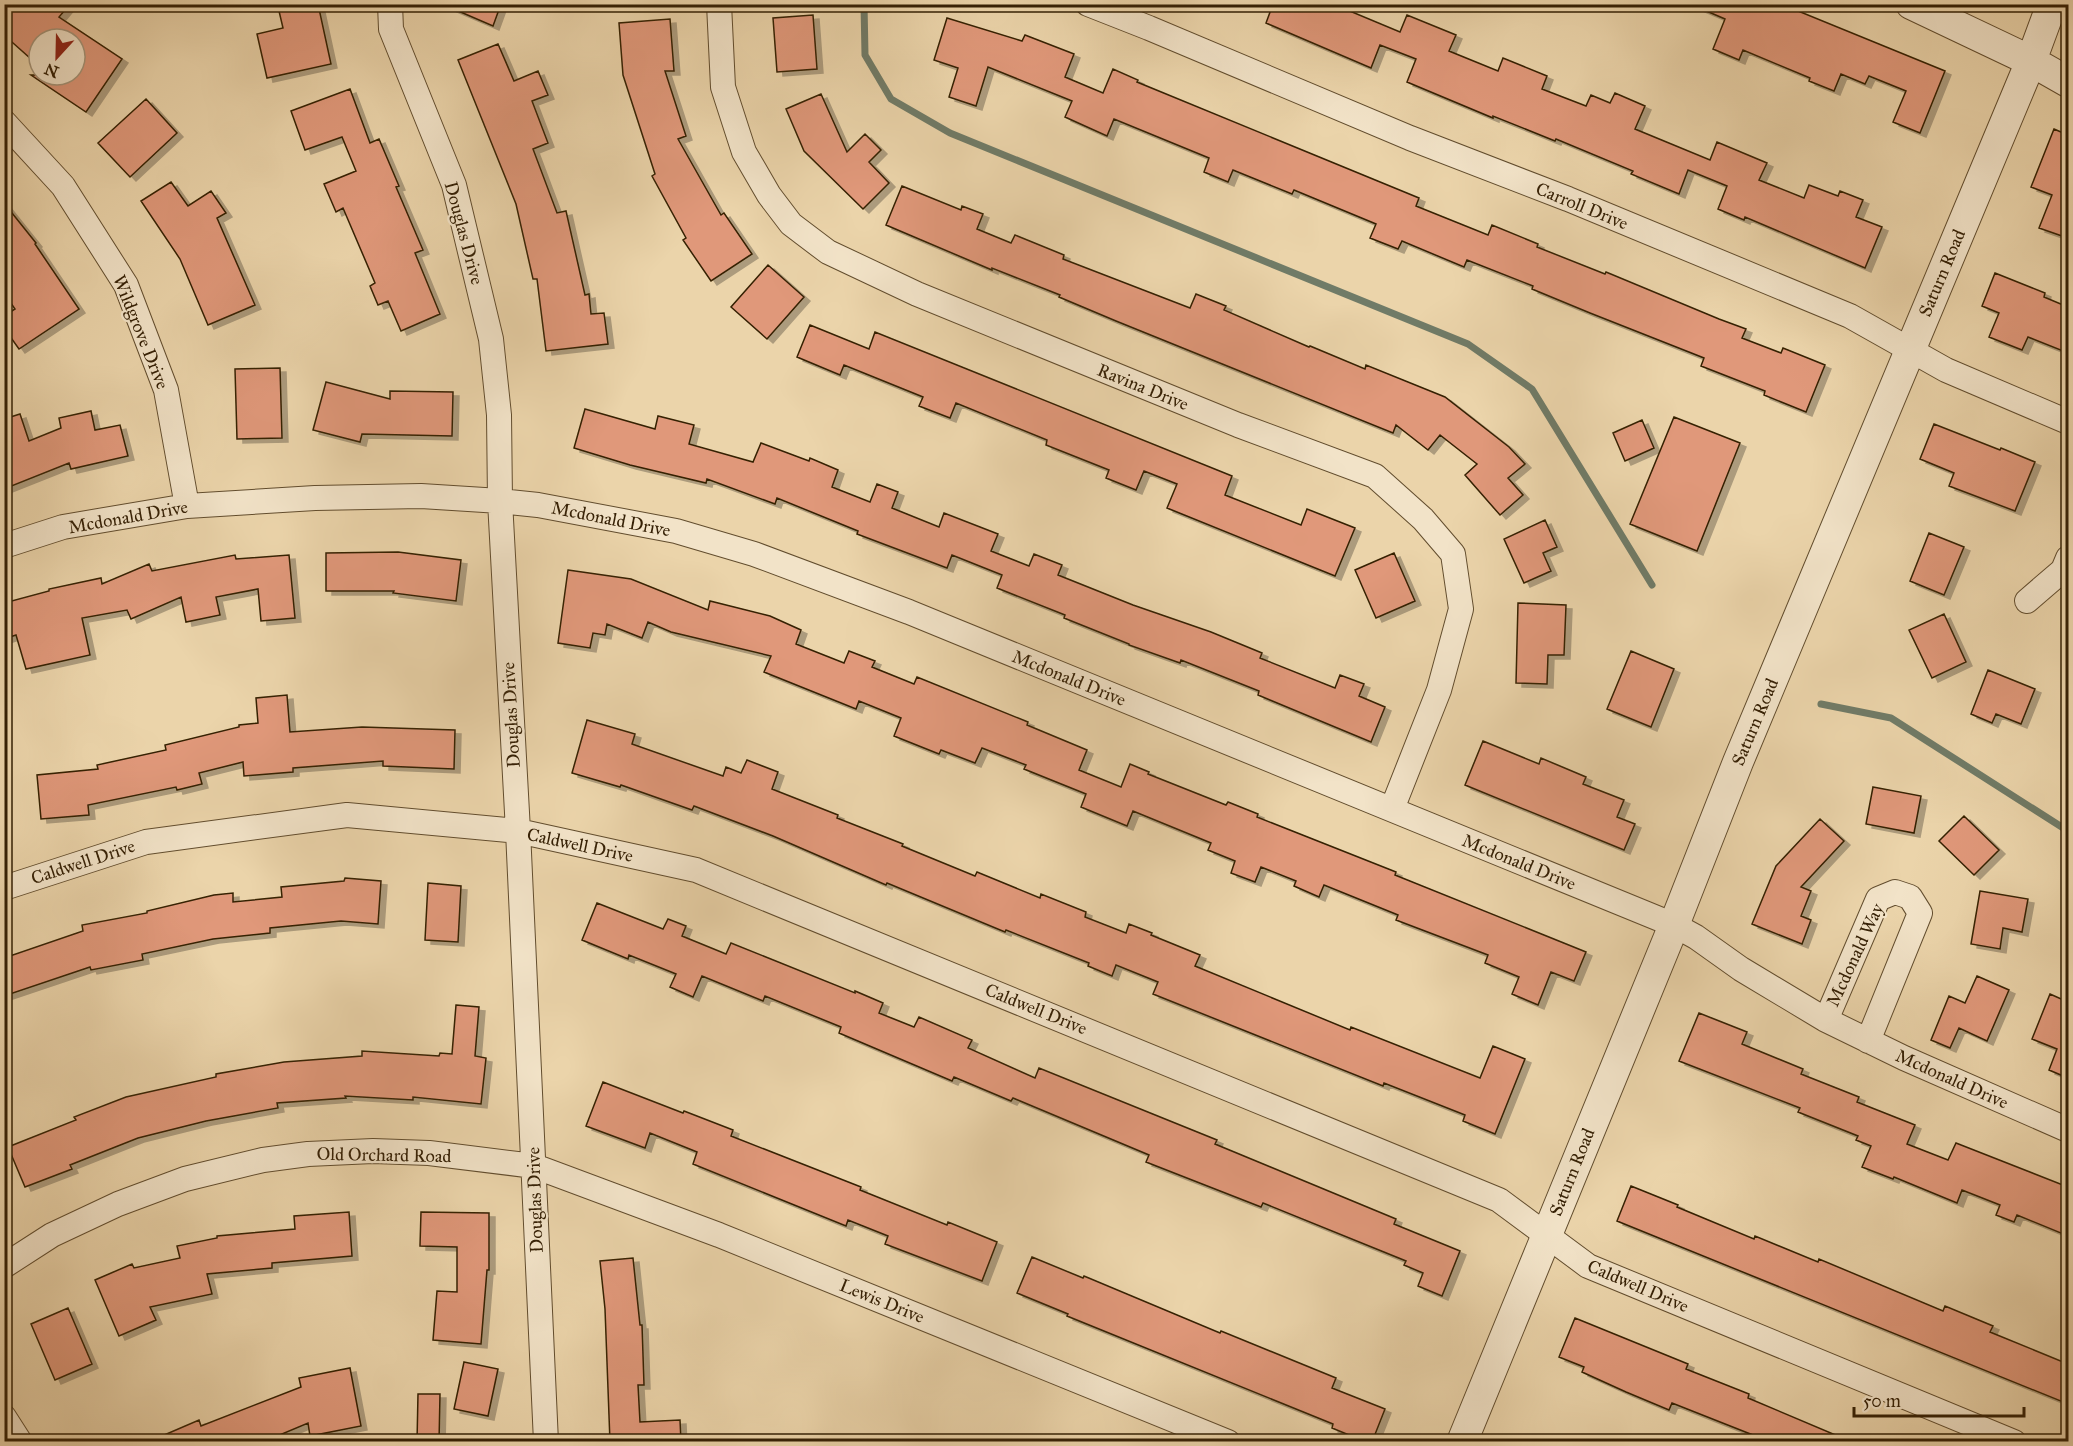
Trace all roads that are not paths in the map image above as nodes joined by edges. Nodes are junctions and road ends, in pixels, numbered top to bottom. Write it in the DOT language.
graph roads {
  1 [pos="390,4"];
  2 [pos="719,4"];
  3 [pos="1088,4"];
  4 [pos="1911,4"];
  5 [pos="2052,4"];
  6 [pos="2068,57"];
  7 [pos="2031,61"];
  8 [pos="2068,82"];
  9 [pos="4,122"];
  10 [pos="1909,351"];
  11 [pos="2068,422"];
  12 [pos="500,501"];
  13 [pos="187,506"];
  14 [pos="4,546"];
  15 [pos="2068,558"];
  16 [pos="2027,602"];
  17 [pos="1392,809"];
  18 [pos="518,831"];
  19 [pos="4,888"];
  20 [pos="1674,925"];
  21 [pos="1826,1020"];
  22 [pos="1868,1041"];
  23 [pos="2068,1130"];
  24 [pos="534,1166"];
  25 [pos="1546,1235"];
  26 [pos="4,1266"];
  27 [pos="4,1417"];
  28 [pos="20,1442"];
  29 [pos="546,1442"];
  30 [pos="1228,1442"];
  31 [pos="1462,1442"];
  32 [pos="2014,1442"];
  1 -- 12 [label="street, Douglas Drive"];
  2 -- 17 [label="street, Ravina Drive"];
  3 -- 10 [label="street, Carroll Drive"];
  4 -- 7 [label="street"];
  5 -- 7 [label="street, Saturn Road"];
  6 -- 7 [label="street"];
  7 -- 8 [label="street"];
  7 -- 10 [label="street, Saturn Road"];
  9 -- 13 [label="street, Wildgrove Drive"];
  10 -- 11 [label="street, Carroll Drive"];
  10 -- 20 [label="street, Saturn Road"];
  12 -- 13 [label="street, Mcdonald Drive"];
  12 -- 17 [label="street, Mcdonald Drive"];
  12 -- 18 [label="street, Douglas Drive"];
  13 -- 14 [label="street, Mcdonald Drive"];
  15 -- 16 [label="street"];
  17 -- 20 [label="street, Mcdonald Drive"];
  18 -- 19 [label="street, Caldwell Drive"];
  18 -- 24 [label="street, Douglas Drive"];
  18 -- 25 [label="street, Caldwell Drive"];
  20 -- 21 [label="street, Mcdonald Drive"];
  20 -- 25 [label="street, Saturn Road"];
  21 -- 22 [label="street, Mcdonald Drive"];
  21 -- 22 [label="street, Mcdonald Way"];
  22 -- 23 [label="street, Mcdonald Drive"];
  24 -- 26 [label="street, Old Orchard Road"];
  24 -- 29 [label="street, Douglas Drive"];
  24 -- 30 [label="street, Lewis Drive"];
  25 -- 31 [label="street, Saturn Road"];
  25 -- 32 [label="street, Caldwell Drive"];
  27 -- 28 [label="street"];
}
